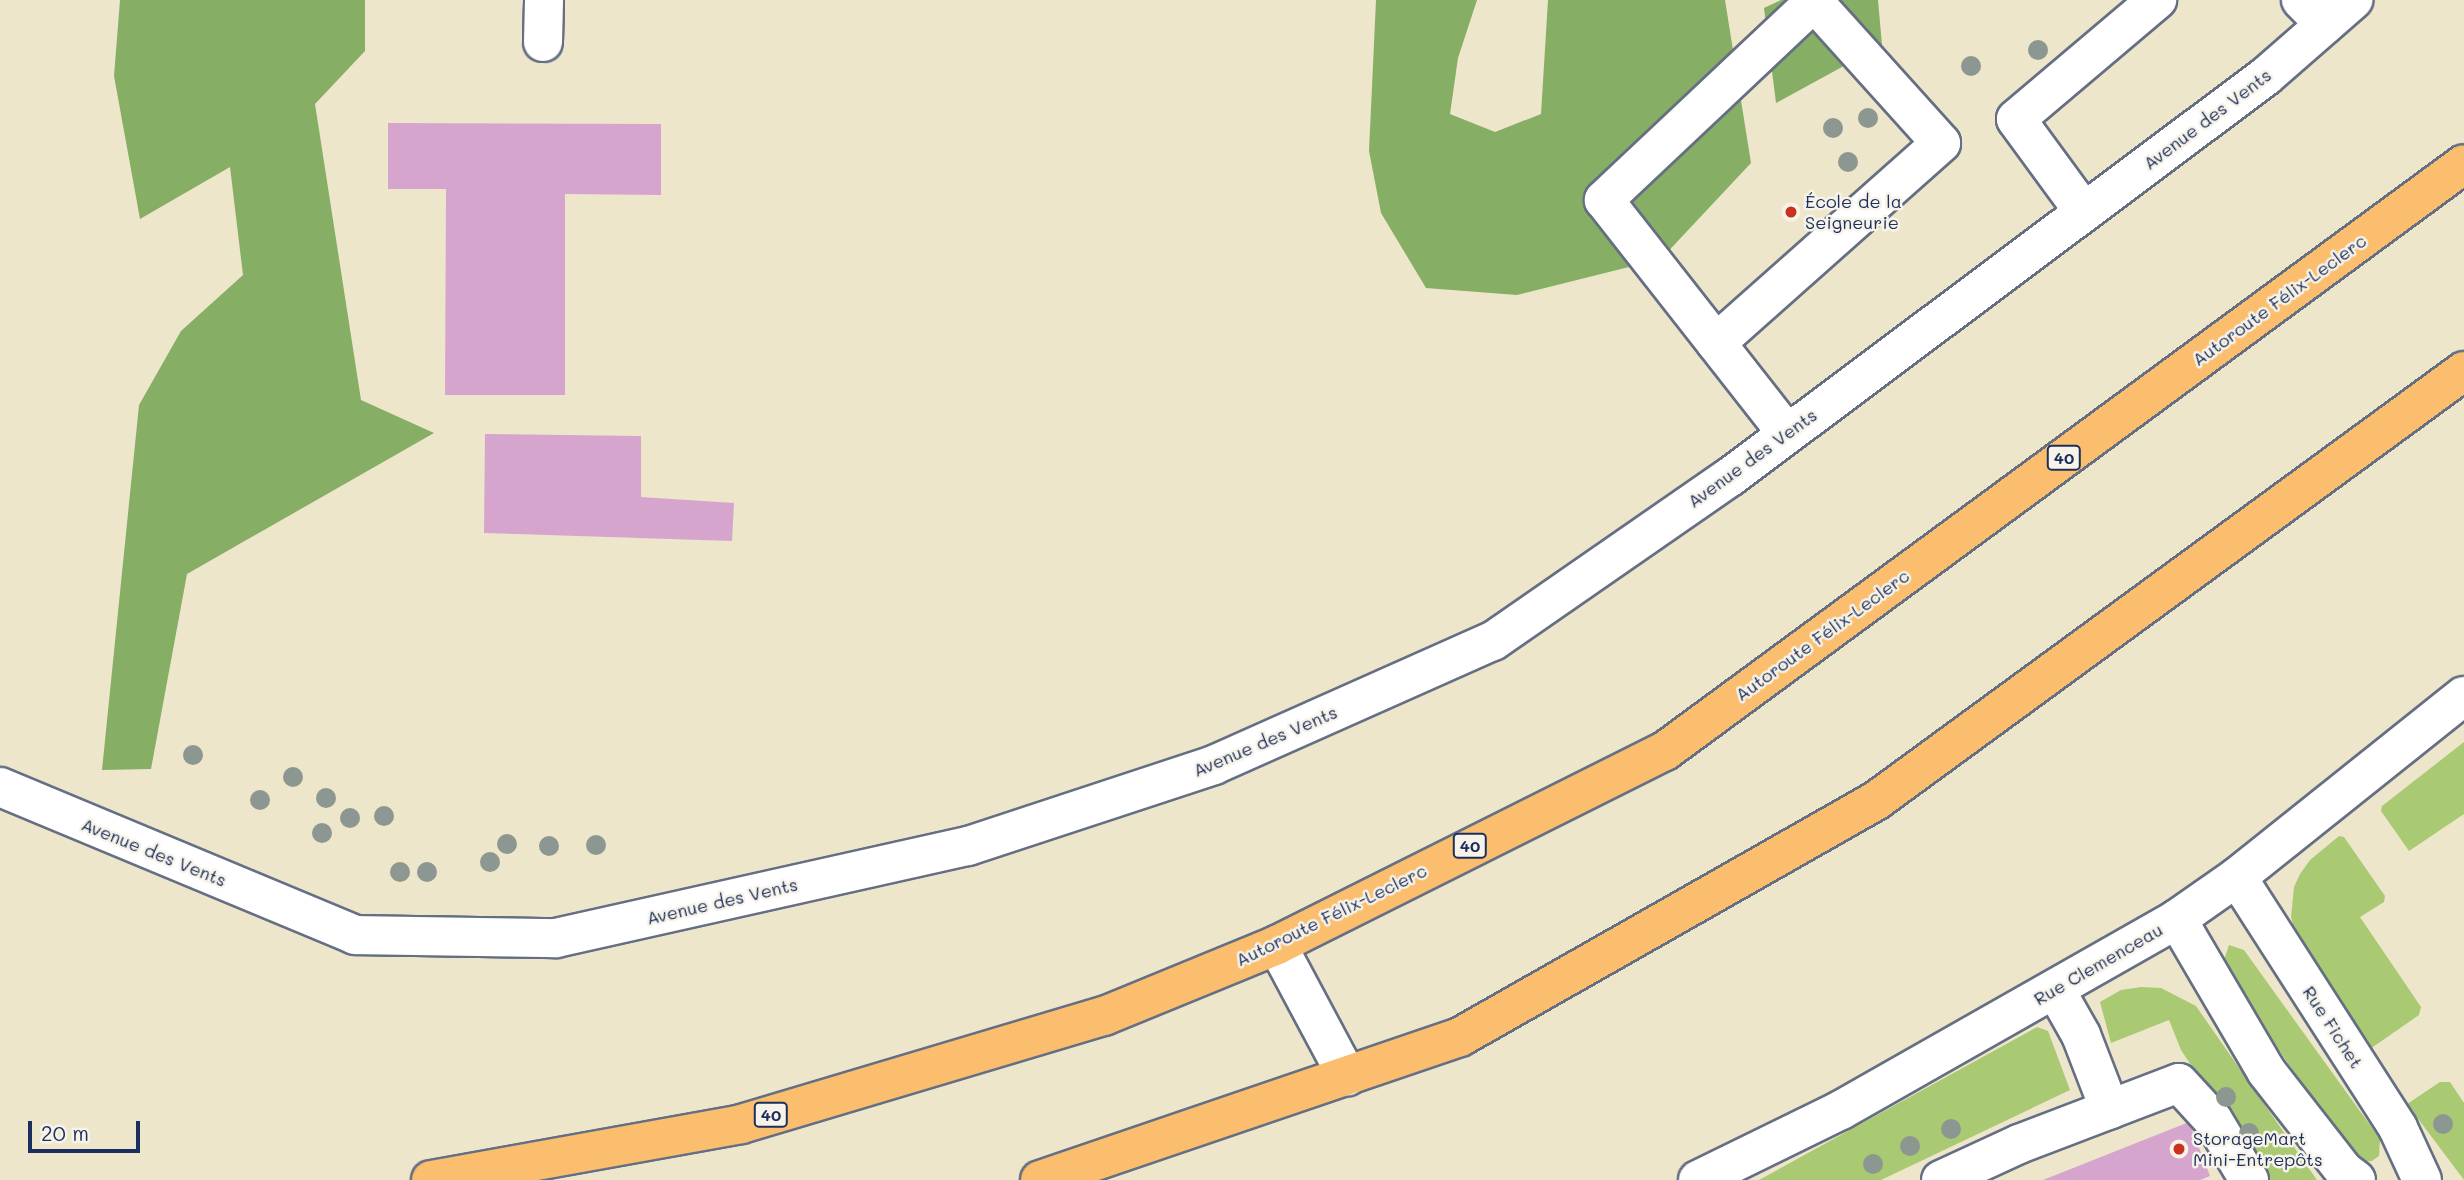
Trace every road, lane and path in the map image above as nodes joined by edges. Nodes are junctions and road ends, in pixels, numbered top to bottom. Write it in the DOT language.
graph roads {
  1 [pos="544,0"];
  2 [pos="2158,0"];
  3 [pos="2326,8"];
  4 [pos="542,42"];
  5 [pos="2464,164"];
  6 [pos="2084,212"];
  7 [pos="1717,343"];
  8 [pos="2464,371"];
  9 [pos="1787,433"];
  10 [pos="2464,696"];
  11 [pos="0,788"];
  12 [pos="2237,877"];
  13 [pos="2177,919"];
  14 [pos="1277,945"];
  15 [pos="2055,989"];
  16 [pos="1347,1076"];
  17 [pos="2110,1111"];
  18 [pos="430,1180"];
  19 [pos="1040,1180"];
  20 [pos="1698,1180"];
  21 [pos="1941,1180"];
  22 [pos="2249,1180"];
  23 [pos="2356,1180"];
  24 [pos="2422,1180"];
  1 -- 4 [label="street"];
  2 -- 6 [label="street"];
  3 -- 6 [label="street, Avenue des Vents"];
  5 -- 14 [label="highway, Autoroute Félix-Leclerc / 40"];
  6 -- 9 [label="street, Avenue des Vents"];
  7 -- 7 [label="street"];
  7 -- 9 [label="street"];
  8 -- 16 [label="highway"];
  9 -- 11 [label="street, Avenue des Vents"];
  10 -- 12 [label="street, Rue Clemenceau"];
  12 -- 13 [label="street, Rue Clemenceau"];
  12 -- 24 [label="street, Rue Fichet"];
  13 -- 15 [label="street, Rue Clemenceau"];
  13 -- 23 [label="street"];
  14 -- 16 [label="street"];
  14 -- 18 [label="highway, Autoroute Félix-Leclerc / 40"];
  15 -- 17 [label="street"];
  15 -- 20 [label="street, Rue Clemenceau"];
  16 -- 19 [label="highway"];
  17 -- 21 [label="street"];
  17 -- 22 [label="street"];
}
